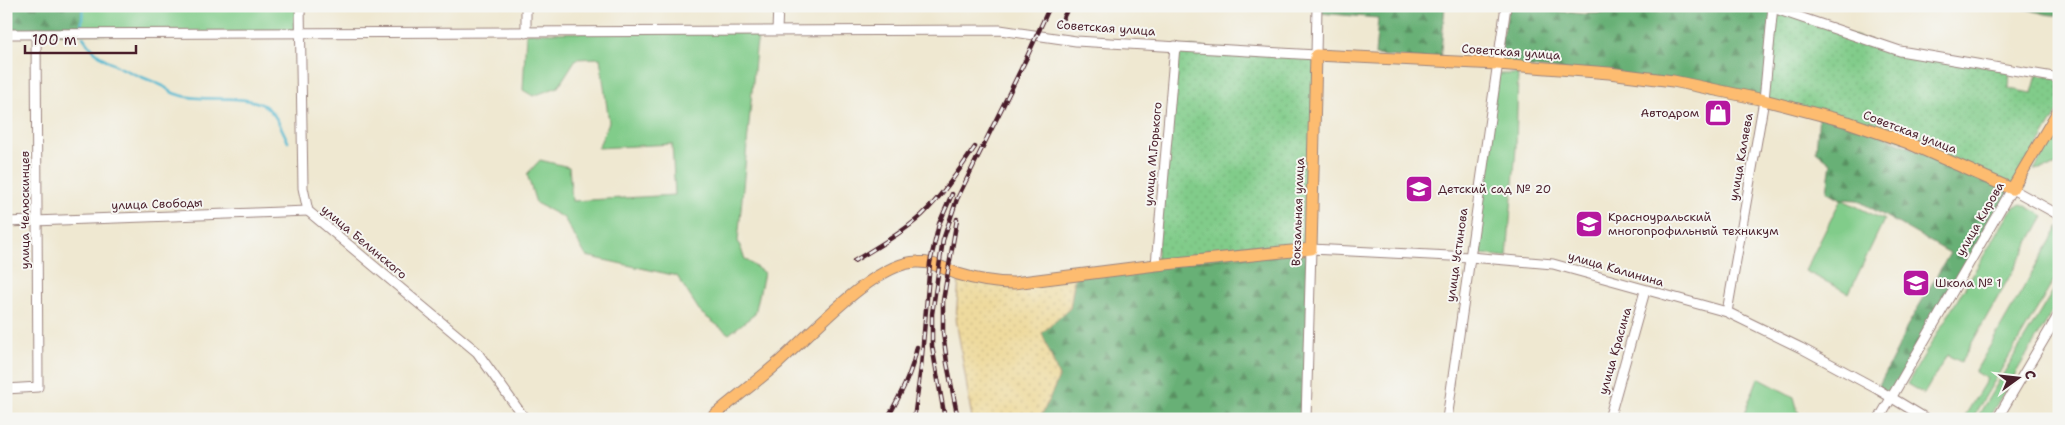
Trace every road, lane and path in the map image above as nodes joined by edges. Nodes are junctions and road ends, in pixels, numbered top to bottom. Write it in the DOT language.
graph roads {
  1 [pos="300,6"];
  2 [pos="526,6"];
  3 [pos="778,6"];
  4 [pos="1317,6"];
  5 [pos="1506,6"];
  6 [pos="1773,7"];
  7 [pos="777,30"];
  8 [pos="300,32"];
  9 [pos="526,33"];
  10 [pos="6,34"];
  11 [pos="36,34"];
  12 [pos="1175,46"];
  13 [pos="1316,55"];
  14 [pos="1496,64"];
  15 [pos="2059,78"];
  16 [pos="1764,100"];
  17 [pos="2059,110"];
  18 [pos="2012,189"];
  19 [pos="308,211"];
  20 [pos="2059,216"];
  21 [pos="38,221"];
  22 [pos="6,222"];
  23 [pos="1311,249"];
  24 [pos="1470,257"];
  25 [pos="1156,264"];
  26 [pos="1645,290"];
  27 [pos="1727,312"];
  28 [pos="2059,314"];
  29 [pos="6,389"];
  30 [pos="1892,398"];
  31 [pos="524,419"];
  32 [pos="710,419"];
  33 [pos="1306,419"];
  34 [pos="1447,419"];
  35 [pos="1609,419"];
  36 [pos="1879,419"];
  37 [pos="1927,419"];
  38 [pos="1997,419"];
  1 -- 8 [label="street, улица Белинского"];
  2 -- 9 [label="street"];
  3 -- 7 [label="street"];
  4 -- 13 [label="street, Вокзальная улица"];
  5 -- 14 [label="street, улица Устинова"];
  6 -- 15 [label="street"];
  6 -- 16 [label="street, улица Каляева"];
  7 -- 9 [label="street, Советская улица"];
  7 -- 12 [label="street, Советская улица"];
  8 -- 9 [label="street, Советская улица"];
  8 -- 11 [label="street, Советская улица"];
  8 -- 19 [label="street, улица Белинского"];
  10 -- 11 [label="street, Советская улица"];
  11 -- 21 [label="street, улица Челюскинцев"];
  12 -- 13 [label="street, Советская улица"];
  12 -- 25 [label="street, улица М.Горького"];
  13 -- 14 [label="main road, Советская улица"];
  13 -- 23 [label="main road, Вокзальная улица"];
  14 -- 16 [label="main road, Советская улица"];
  14 -- 24 [label="street, улица Устинова"];
  16 -- 18 [label="main road, Советская улица"];
  16 -- 27 [label="street, улица Каляева"];
  17 -- 18 [label="main road, улица Кирова"];
  18 -- 20 [label="street, Советская улица"];
  18 -- 30 [label="street, улица Кирова"];
  19 -- 21 [label="street, улица Свободы"];
  19 -- 31 [label="street, улица Белинского"];
  21 -- 22 [label="street, улица Свободы"];
  21 -- 29 [label="street, улица Челюскинцев"];
  23 -- 24 [label="street, улица Калинина"];
  23 -- 25 [label="main road"];
  23 -- 33 [label="street, Вокзальная улица"];
  24 -- 26 [label="street, улица Калинина"];
  24 -- 34 [label="street, улица Устинова"];
  25 -- 32 [label="main road"];
  26 -- 27 [label="street, улица Калинина"];
  26 -- 35 [label="street, улица Красина"];
  27 -- 30 [label="street, улица Калинина"];
  28 -- 38 [label="street"];
  30 -- 36 [label="street, улица Кирова"];
  30 -- 37 [label="street, улица Калинина"];
}
